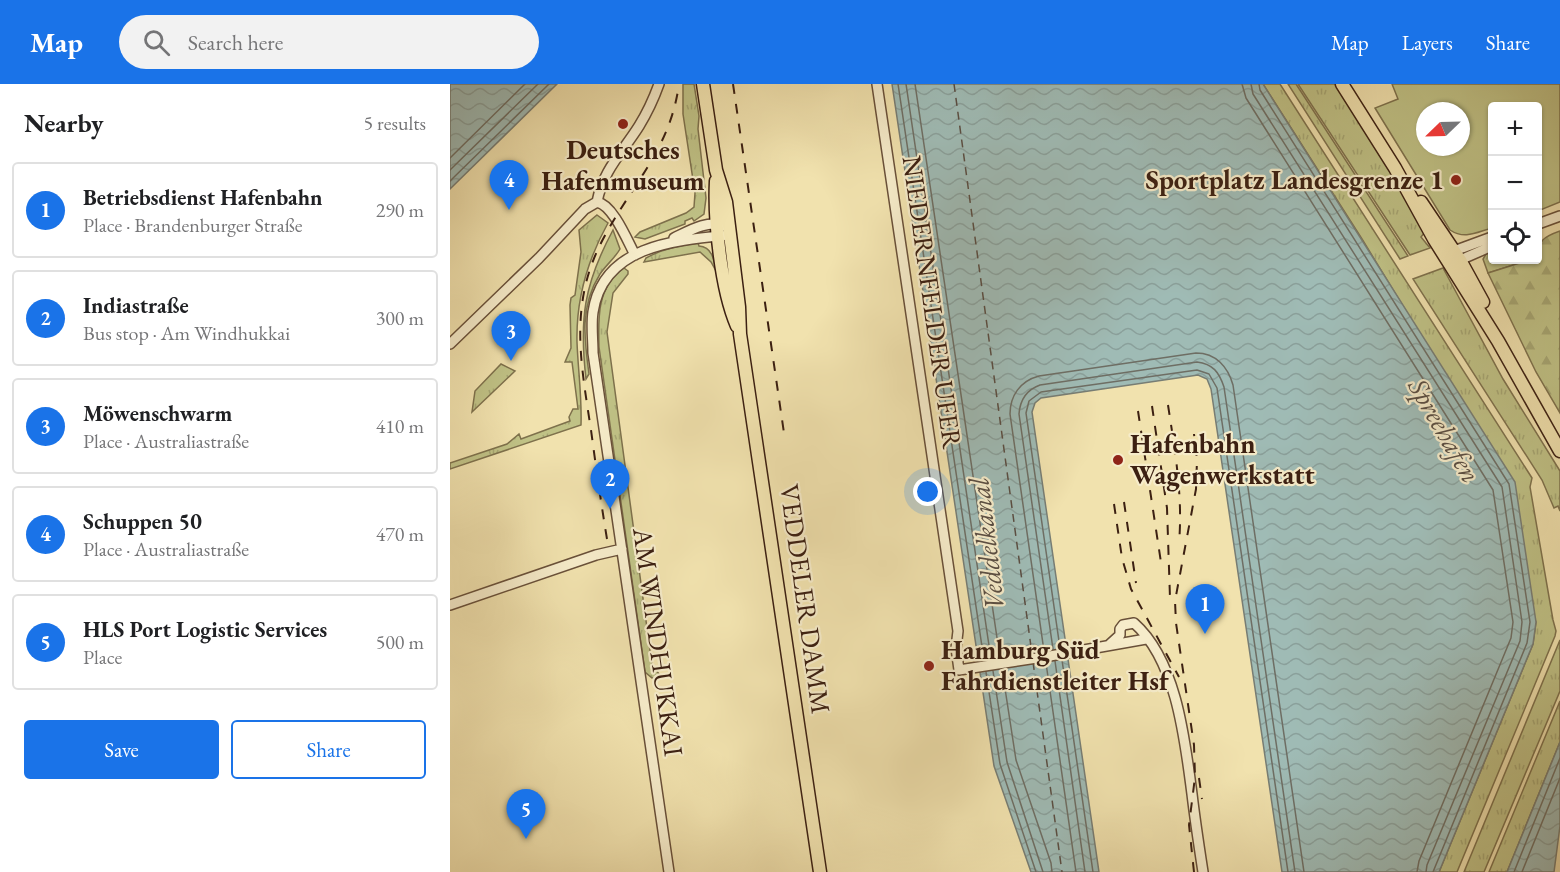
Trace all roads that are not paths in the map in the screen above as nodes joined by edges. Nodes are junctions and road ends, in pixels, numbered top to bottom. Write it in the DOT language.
graph roads {
  1 [pos="659,84"];
  2 [pos="703,84"];
  3 [pos="877,84"];
  4 [pos="1342,84"];
  5 [pos="597,202"];
  6 [pos="1560,216"];
  7 [pos="1542,223"];
  8 [pos="722,231"];
  9 [pos="1488,239"];
  10 [pos="1488,247"];
  11 [pos="635,255"];
  12 [pos="1454,257"];
  13 [pos="1498,341"];
  14 [pos="450,344"];
  15 [pos="1560,451"];
  16 [pos="622,549"];
  17 [pos="450,605"];
  18 [pos="1124,639"];
  19 [pos="1146,639"];
  20 [pos="669,872"];
  21 [pos="820,872"];
  22 [pos="1203,872"];
  1 -- 5 [label="street"];
  2 -- 8 [label="main road, VEDDELER DAMM"];
  3 -- 18 [label="street, NIEDERNFELDER UFER"];
  4 -- 12 [label="main road"];
  5 -- 11 [label="street"];
  5 -- 14 [label="street"];
  6 -- 7 [label="street"];
  8 -- 11 [label="street, AM WINDHUKKAI"];
  8 -- 21 [label="main road, VEDDELER DAMM"];
  9 -- 12 [label="street"];
  10 -- 12 [label="street"];
  11 -- 16 [label="street, AM WINDHUKKAI"];
  12 -- 13 [label="main road"];
  12 -- 13 [label="main road"];
  13 -- 15 [label="main road"];
  16 -- 17 [label="street"];
  16 -- 20 [label="street, AM WINDHUKKAI"];
  18 -- 19 [label="street"];
  18 -- 19 [label="street"];
  19 -- 22 [label="street"];
}
